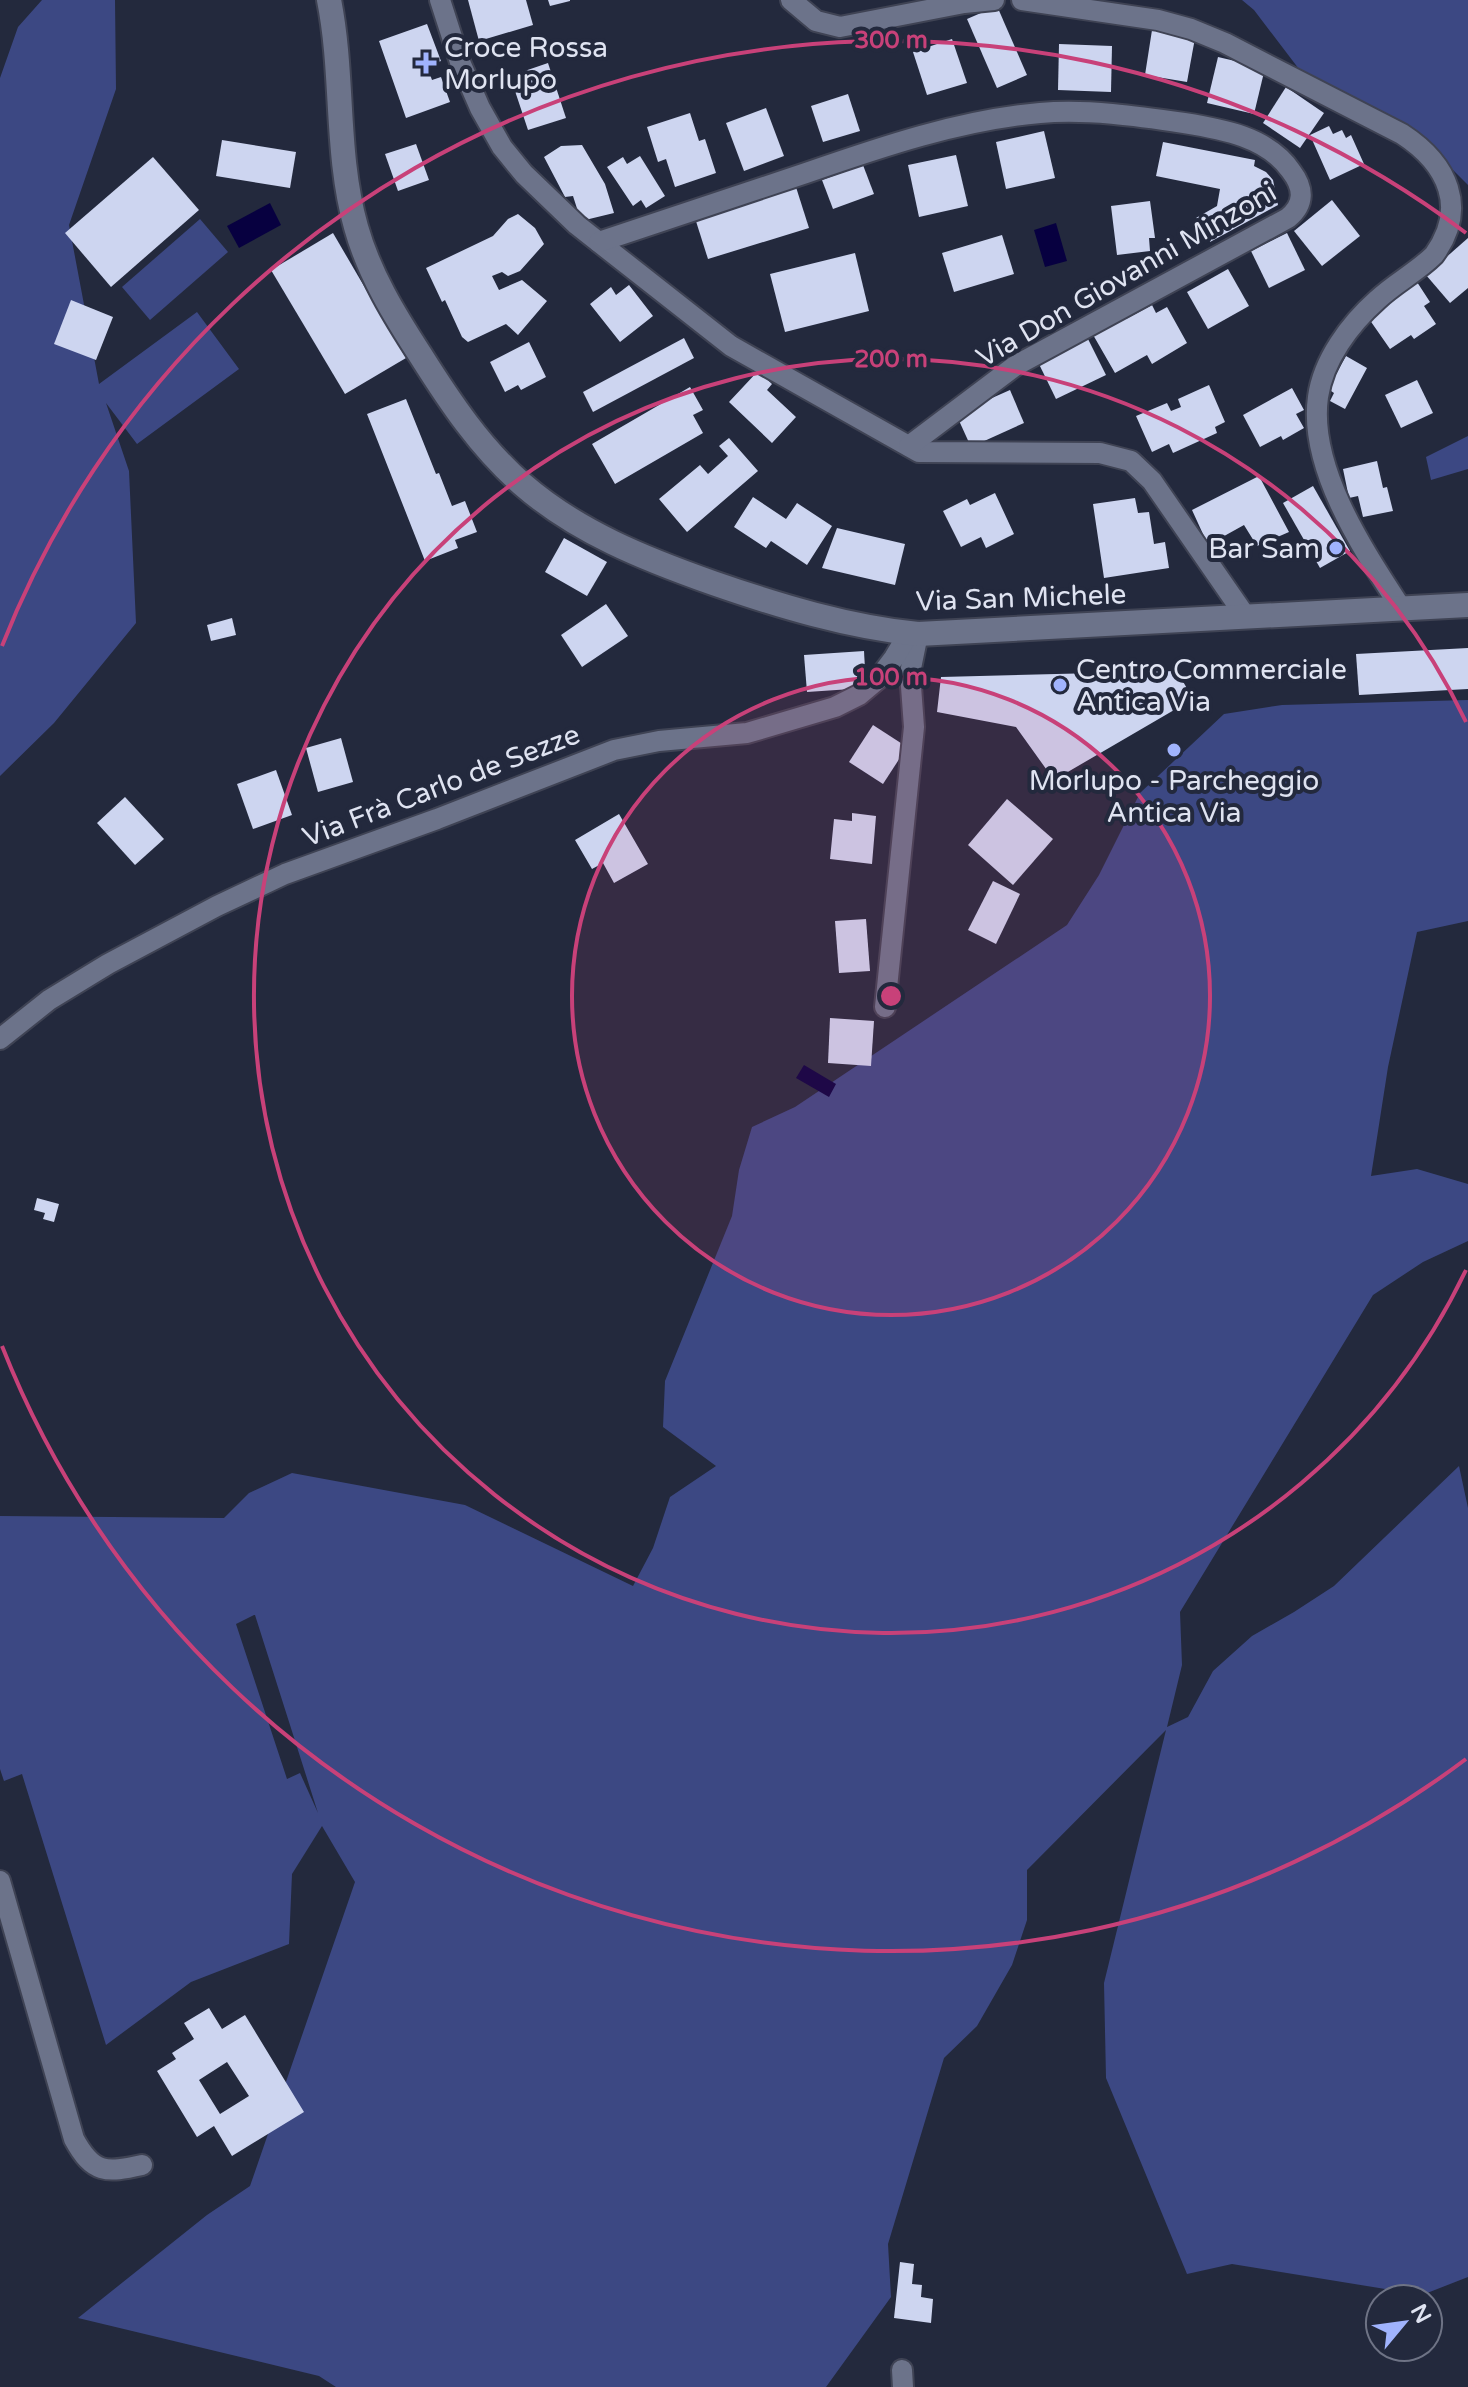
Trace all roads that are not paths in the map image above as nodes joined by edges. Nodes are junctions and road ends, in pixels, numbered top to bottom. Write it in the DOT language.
graph roads {
  1 [pos="329,0"];
  2 [pos="440,0"];
  3 [pos="791,0"];
  4 [pos="994,0"];
  5 [pos="1022,0"];
  6 [pos="599,242"];
  7 [pos="909,446"];
  8 [pos="1468,605"];
  9 [pos="1401,608"];
  10 [pos="1246,617"];
  11 [pos="913,633"];
  12 [pos="885,1007"];
  13 [pos="0,1039"];
  14 [pos="0,1881"];
  15 [pos="142,2165"];
  1 -- 11 [label="main road, Via San Michele"];
  2 -- 6 [label="street"];
  3 -- 4 [label="street"];
  5 -- 9 [label="street"];
  6 -- 7 [label="street"];
  6 -- 7 [label="street, Via Don Giovanni Minzoni"];
  7 -- 10 [label="street"];
  8 -- 9 [label="main road, Via San Michele"];
  9 -- 10 [label="main road, Via San Michele"];
  10 -- 11 [label="main road, Via San Michele"];
  11 -- 12 [label="street"];
  11 -- 13 [label="street, Via Frà Carlo de Sezze"];
  14 -- 15 [label="street"];
}
